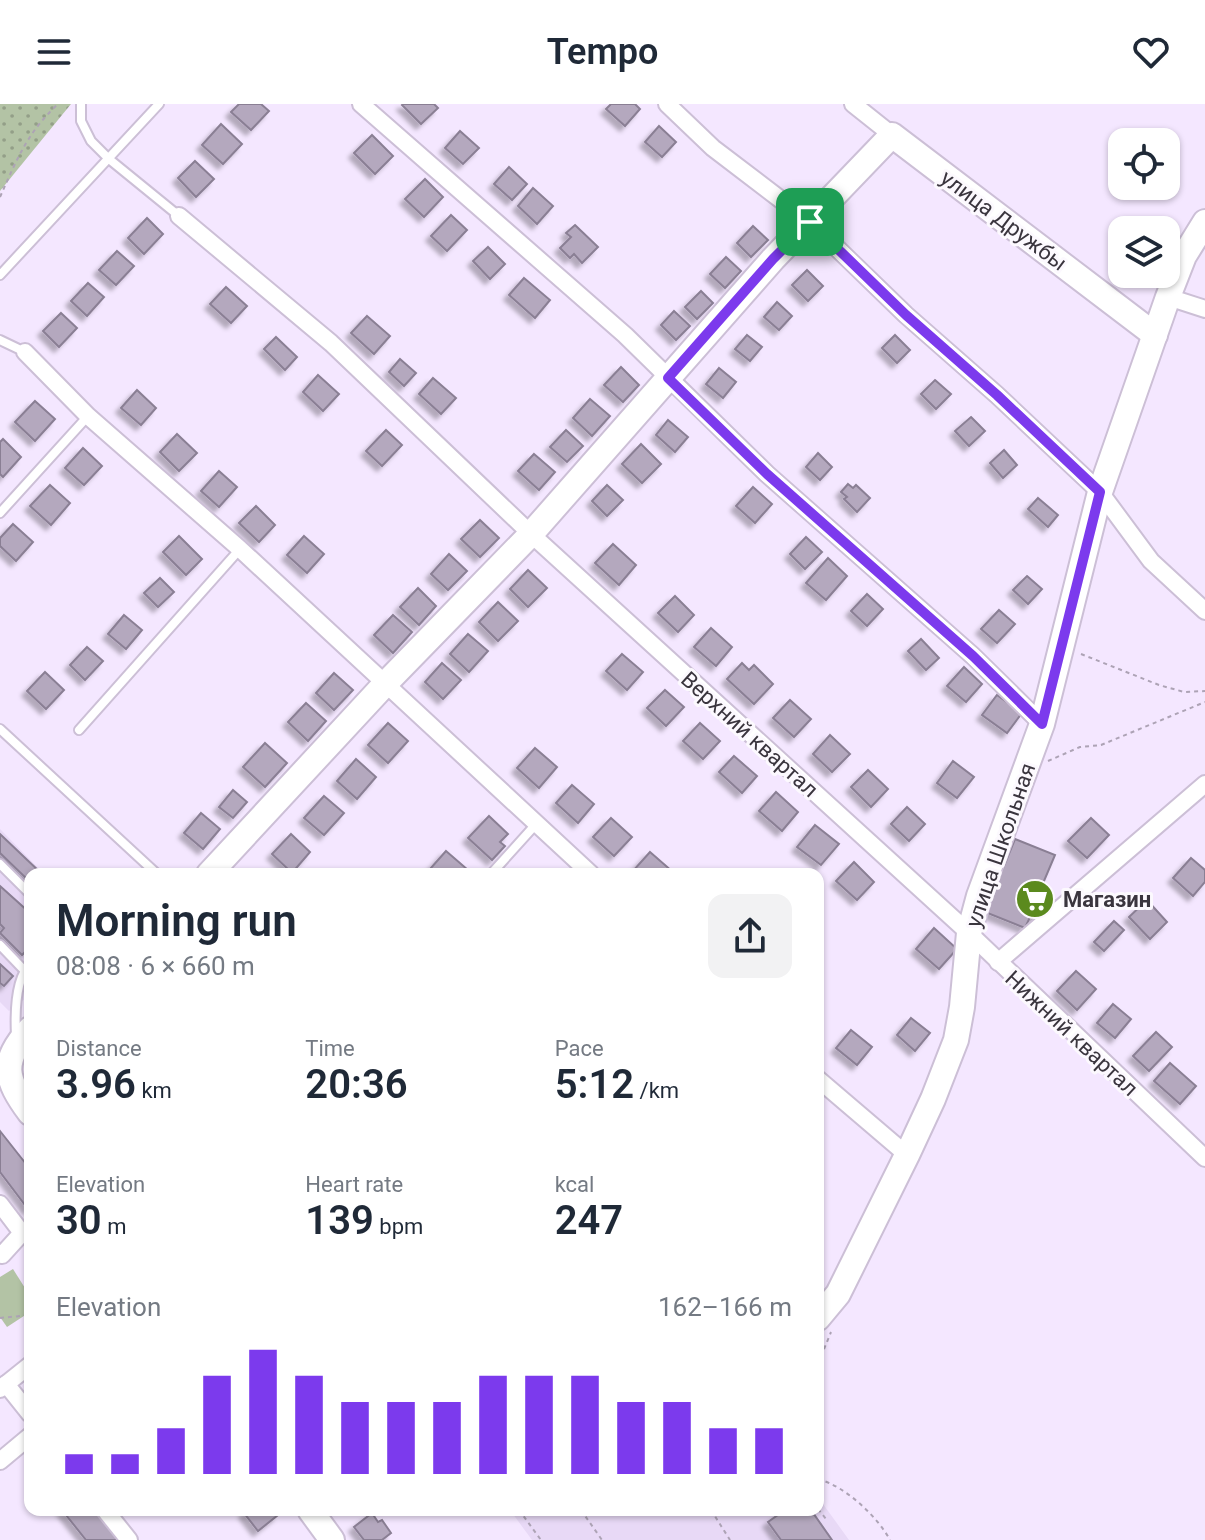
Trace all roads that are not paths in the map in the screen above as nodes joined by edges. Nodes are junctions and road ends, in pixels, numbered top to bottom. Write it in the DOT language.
graph roads {
  1 [pos="81,104"];
  2 [pos="159,104"];
  3 [pos="361,104"];
  4 [pos="667,104"];
  5 [pos="853,104"];
  6 [pos="892,135"];
  7 [pos="109,159"];
  8 [pos="179,216"];
  9 [pos="810,222"];
  10 [pos="1205,222"];
  11 [pos="0,275"];
  12 [pos="1168,297"];
  13 [pos="1205,309"];
  14 [pos="1155,335"];
  15 [pos="0,340"];
  16 [pos="25,352"];
  17 [pos="668,378"];
  18 [pos="88,416"];
  19 [pos="1100,492"];
  20 [pos="0,513"];
  21 [pos="531,534"];
  22 [pos="240,549"];
  23 [pos="1205,611"];
  24 [pos="386,683"];
  25 [pos="1042,724"];
  26 [pos="0,729"];
  27 [pos="79,730"];
  28 [pos="1205,784"];
  29 [pos="537,823"];
  30 [pos="0,864"];
  31 [pos="151,868"];
  32 [pos="215,868"];
  33 [pos="496,868"];
  34 [pos="585,868"];
  35 [pos="24,888"];
  36 [pos="969,933"];
  37 [pos="0,945"];
  38 [pos="998,962"];
  39 [pos="24,965"];
  40 [pos="24,978"];
  41 [pos="23,1035"];
  42 [pos="2,1061"];
  43 [pos="824,1084"];
  44 [pos="24,1105"];
  45 [pos="907,1155"];
  46 [pos="1205,1158"];
  47 [pos="0,1204"];
  48 [pos="24,1231"];
  49 [pos="24,1236"];
  50 [pos="1,1255"];
  51 [pos="824,1311"];
  52 [pos="24,1370"];
  53 [pos="3,1387"];
  54 [pos="24,1408"];
  55 [pos="24,1441"];
  56 [pos="0,1461"];
  57 [pos="110,1516"];
  58 [pos="314,1516"];
  59 [pos="129,1540"];
  60 [pos="332,1540"];
  1 -- 7 [label="lane"];
  2 -- 7 [label="lane"];
  3 -- 17 [label="street"];
  4 -- 9 [label="street"];
  5 -- 6 [label="street, улица Дружбы"];
  6 -- 9 [label="main road"];
  6 -- 14 [label="main road, улица Дружбы"];
  7 -- 8 [label="lane"];
  7 -- 11 [label="lane"];
  8 -- 21 [label="street, Верхний квартал"];
  9 -- 17 [label="main road"];
  9 -- 19 [label="street"];
  10 -- 12 [label="main road, улица Школьная"];
  12 -- 13 [label="street"];
  12 -- 14 [label="main road, улица Школьная"];
  14 -- 19 [label="main road, улица Школьная"];
  15 -- 16 [label="lane"];
  16 -- 18 [label="street"];
  17 -- 21 [label="main road"];
  17 -- 25 [label="street"];
  18 -- 20 [label="lane"];
  18 -- 22 [label="street"];
  19 -- 23 [label="street"];
  19 -- 25 [label="main road, улица Школьная"];
  21 -- 24 [label="main road"];
  21 -- 36 [label="street, Верхний квартал"];
  22 -- 24 [label="street"];
  22 -- 27 [label="lane"];
  24 -- 29 [label="street"];
  24 -- 32 [label="main road"];
  25 -- 36 [label="main road, улица Школьная"];
  26 -- 31 [label="lane"];
  28 -- 38 [label="street, Нижний квартал"];
  29 -- 33 [label="lane"];
  29 -- 34 [label="street"];
  30 -- 35 [label="lane"];
  36 -- 38 [label="street, Верхний квартал"];
  36 -- 45 [label="main road, улица Школьная"];
  37 -- 39 [label="lane"];
  38 -- 46 [label="street, Нижний квартал"];
  40 -- 41 [label="lane"];
  41 -- 42 [label="main road"];
  42 -- 44 [label="main road"];
  43 -- 45 [label="street"];
  45 -- 51 [label="main road, улица Школьная"];
  47 -- 48 [label="street"];
  49 -- 50 [label="street"];
  52 -- 53 [label="street"];
  53 -- 54 [label="street"];
  55 -- 56 [label="street"];
  57 -- 59 [label="street"];
  58 -- 60 [label="main road"];
}
